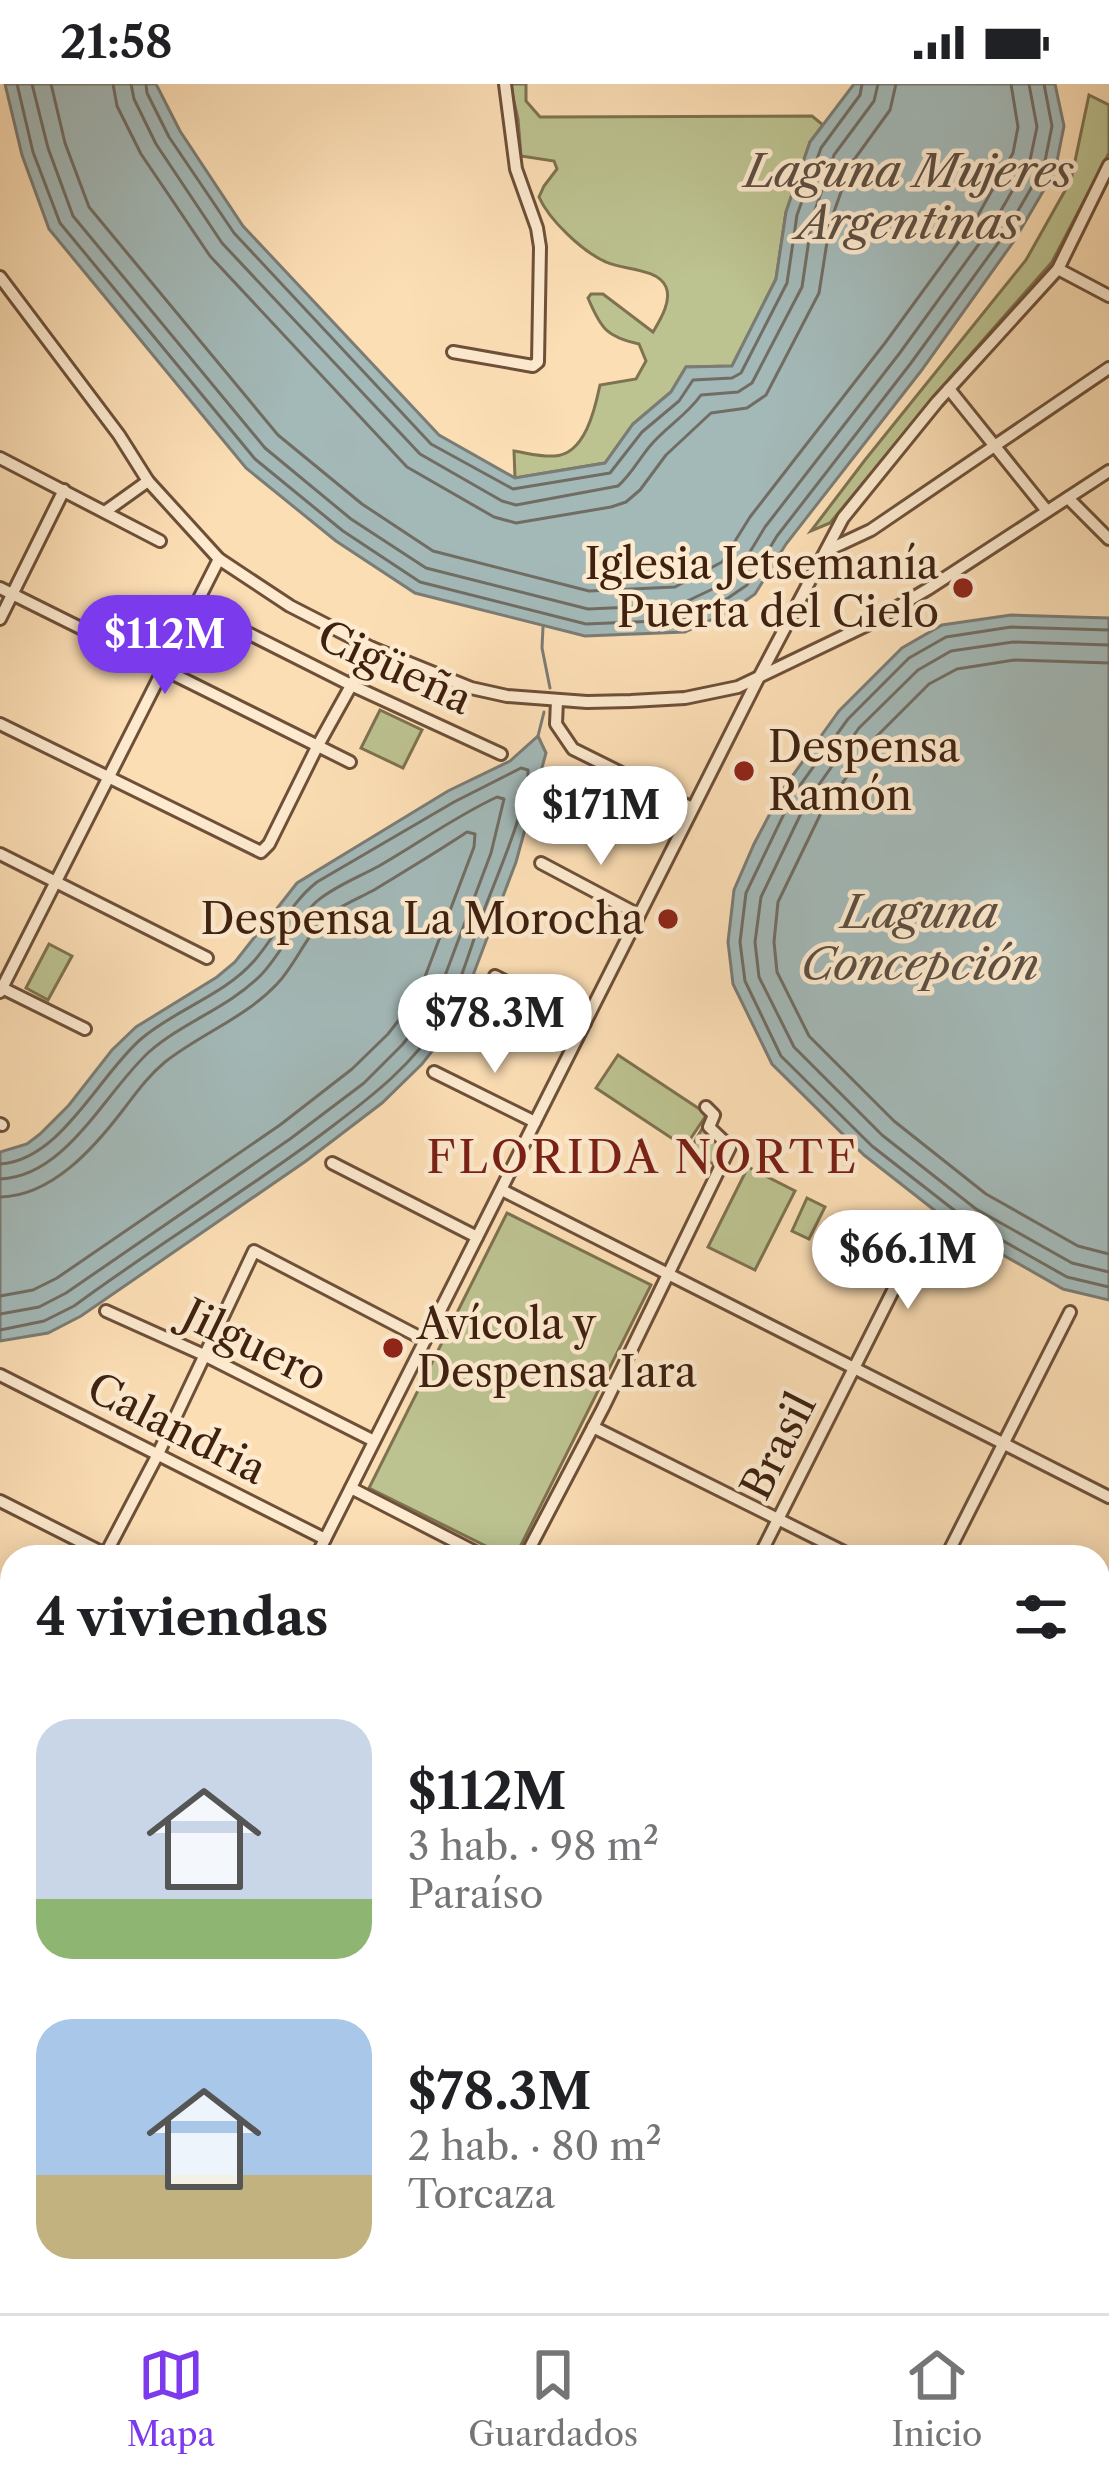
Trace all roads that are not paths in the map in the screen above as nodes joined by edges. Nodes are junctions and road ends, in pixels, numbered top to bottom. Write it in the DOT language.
graph roads {
  1 [pos="506,84"];
  2 [pos="1109,164"];
  3 [pos="1058,268"];
  4 [pos="0,277"];
  5 [pos="1109,296"];
  6 [pos="453,352"];
  7 [pos="1109,368"];
  8 [pos="949,389"];
  9 [pos="994,447"];
  10 [pos="0,458"];
  11 [pos="1109,471"];
  12 [pos="148,481"];
  13 [pos="64,490"];
  14 [pos="1068,498"];
  15 [pos="106,511"];
  16 [pos="1046,511"];
  17 [pos="1109,539"];
  18 [pos="160,541"];
  19 [pos="826,551"];
  20 [pos="219,559"];
  21 [pos="6,591"];
  22 [pos="196,607"];
  23 [pos="0,619"];
  24 [pos="372,648"];
  25 [pos="163,670"];
  26 [pos="758,679"];
  27 [pos="351,685"];
  28 [pos="557,700"];
  29 [pos="0,724"];
  30 [pos="317,747"];
  31 [pos="501,754"];
  32 [pos="350,762"];
  33 [pos="107,777"];
  34 [pos="692,808"];
  35 [pos="0,854"];
  36 [pos="541,863"];
  37 [pos="54,883"];
  38 [pos="639,915"];
  39 [pos="207,958"];
  40 [pos="495,976"];
  41 [pos="1,989"];
  42 [pos="585,1023"];
  43 [pos="86,1029"];
  44 [pos="434,1072"];
  45 [pos="706,1107"];
  46 [pos="535,1123"];
  47 [pos="332,1163"];
  48 [pos="502,1190"];
  49 [pos="921,1235"];
  50 [pos="477,1237"];
  51 [pos="668,1274"];
  52 [pos="106,1311"];
  53 [pos="1070,1312"];
  54 [pos="425,1340"];
  55 [pos="204,1355"];
  56 [pos="854,1368"];
  57 [pos="0,1375"];
  58 [pos="593,1426"];
  59 [pos="374,1441"];
  60 [pos="1003,1443"];
  61 [pos="157,1456"];
  62 [pos="350,1488"];
  63 [pos="1109,1497"];
  64 [pos="0,1501"];
  65 [pos="778,1518"];
  66 [pos="325,1539"];
  67 [pos="86,1545"];
  68 [pos="112,1545"];
  69 [pos="322,1545"];
  70 [pos="461,1545"];
  71 [pos="531,1545"];
  72 [pos="765,1545"];
  73 [pos="831,1545"];
  74 [pos="952,1545"];
  1 -- 6 [label="street"];
  2 -- 3 [label="street"];
  3 -- 5 [label="street"];
  3 -- 8 [label="street"];
  4 -- 12 [label="street"];
  7 -- 9 [label="street"];
  8 -- 9 [label="street"];
  8 -- 19 [label="street"];
  9 -- 16 [label="street"];
  9 -- 19 [label="street"];
  10 -- 13 [label="street"];
  11 -- 14 [label="street"];
  12 -- 15 [label="street"];
  12 -- 20 [label="street"];
  13 -- 15 [label="street"];
  13 -- 21 [label="street"];
  14 -- 16 [label="street"];
  14 -- 17 [label="street"];
  15 -- 18 [label="street"];
  16 -- 26 [label="street"];
  19 -- 26 [label="street"];
  20 -- 22 [label="street"];
  20 -- 24 [label="street"];
  21 -- 23 [label="street"];
  21 -- 25 [label="street"];
  22 -- 25 [label="street"];
  22 -- 27 [label="street, Cigüeña"];
  24 -- 27 [label="street"];
  24 -- 28 [label="street"];
  25 -- 30 [label="street"];
  25 -- 33 [label="street"];
  26 -- 28 [label="street"];
  26 -- 34 [label="street"];
  27 -- 30 [label="street"];
  27 -- 31 [label="street, Cigüeña"];
  28 -- 34 [label="street"];
  29 -- 33 [label="street"];
  30 -- 32 [label="street"];
  30 -- 33 [label="street"];
  33 -- 37 [label="street"];
  34 -- 38 [label="street"];
  35 -- 37 [label="street"];
  36 -- 38 [label="street"];
  37 -- 39 [label="street"];
  37 -- 41 [label="street"];
  38 -- 42 [label="street"];
  40 -- 42 [label="street"];
  41 -- 43 [label="street"];
  42 -- 46 [label="street"];
  44 -- 46 [label="street"];
  45 -- 51 [label="street"];
  46 -- 48 [label="street"];
  47 -- 50 [label="street"];
  48 -- 50 [label="street"];
  48 -- 51 [label="street"];
  49 -- 56 [label="street, Brasil"];
  50 -- 54 [label="street"];
  51 -- 56 [label="street"];
  51 -- 58 [label="street"];
  52 -- 55 [label="street, Jilguero"];
  53 -- 60 [label="street"];
  54 -- 55 [label="street"];
  54 -- 59 [label="street"];
  55 -- 59 [label="street, Jilguero"];
  55 -- 61 [label="street"];
  56 -- 60 [label="street"];
  56 -- 65 [label="street, Brasil"];
  57 -- 61 [label="street, Calandria"];
  58 -- 65 [label="street"];
  58 -- 71 [label="street"];
  59 -- 62 [label="street"];
  60 -- 63 [label="street"];
  60 -- 74 [label="street"];
  61 -- 66 [label="street, Calandria"];
  61 -- 68 [label="street"];
  62 -- 66 [label="street"];
  62 -- 70 [label="street"];
  64 -- 67 [label="street"];
  65 -- 72 [label="street, Brasil"];
  65 -- 73 [label="street"];
  66 -- 69 [label="street"];
}
